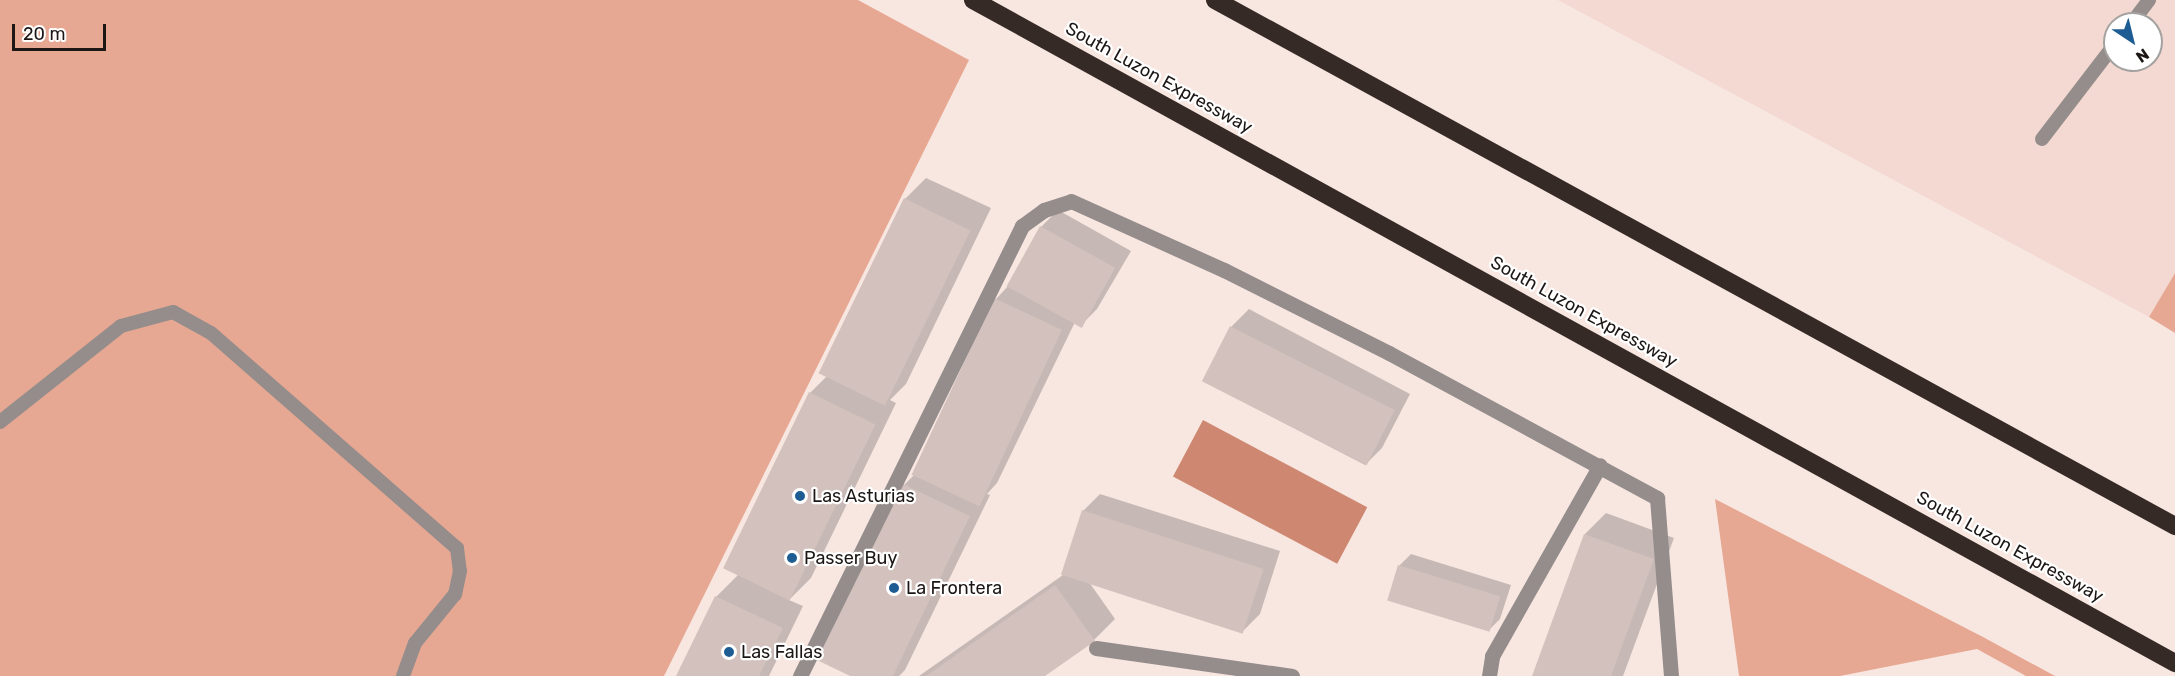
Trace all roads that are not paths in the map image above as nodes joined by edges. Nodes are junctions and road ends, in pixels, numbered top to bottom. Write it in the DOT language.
graph roads {
  1 [pos="973,0"];
  2 [pos="1215,0"];
  3 [pos="2103,60"];
  4 [pos="2042,139"];
  5 [pos="0,422"];
  6 [pos="1600,465"];
  7 [pos="2175,526"];
  8 [pos="1096,648"];
  9 [pos="2175,663"];
  10 [pos="404,676"];
  11 [pos="800,676"];
  12 [pos="1292,676"];
  13 [pos="1488,676"];
  14 [pos="1671,676"];
  1 -- 9 [label="highway, South Luzon Expressway"];
  2 -- 7 [label="highway"];
  3 -- 4 [label="lane"];
  5 -- 10 [label="lane"];
  6 -- 11 [label="street"];
  6 -- 13 [label="street"];
  6 -- 14 [label="street"];
  8 -- 12 [label="street"];
}
